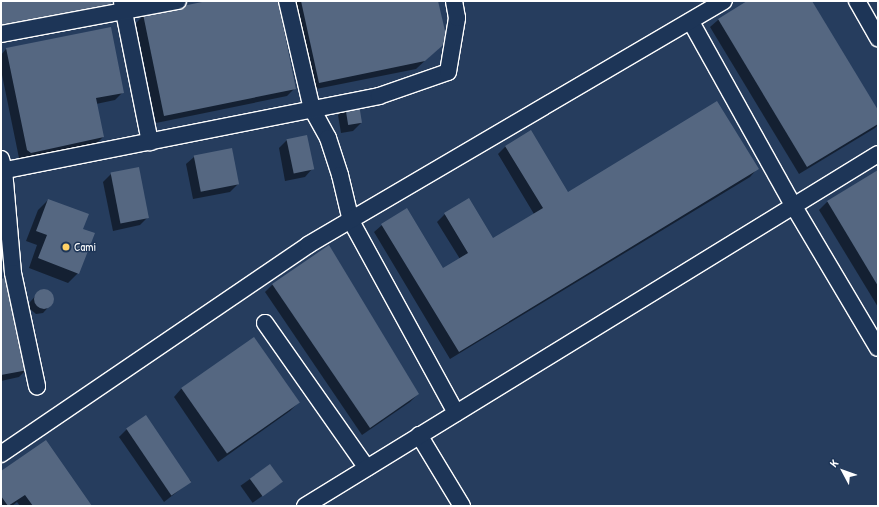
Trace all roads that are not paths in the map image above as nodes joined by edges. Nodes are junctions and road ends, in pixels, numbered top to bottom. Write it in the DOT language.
graph roads {
  1 [pos="178,1"];
  2 [pos="287,1"];
  3 [pos="454,1"];
  4 [pos="724,1"];
  5 [pos="857,1"];
  6 [pos="123,6"];
  7 [pos="691,22"];
  8 [pos="1,34"];
  9 [pos="878,38"];
  10 [pos="312,109"];
  11 [pos="150,142"];
  12 [pos="878,154"];
  13 [pos="2,167"];
  14 [pos="792,205"];
  15 [pos="351,221"];
  16 [pos="7,274"];
  17 [pos="265,323"];
  18 [pos="878,348"];
  19 [pos="37,386"];
  20 [pos="456,413"];
  21 [pos="419,436"];
  22 [pos="1,454"];
  23 [pos="367,468"];
  24 [pos="305,506"];
  25 [pos="462,506"];
  1 -- 6 [label="street"];
  2 -- 10 [label="street"];
  3 -- 10 [label="street"];
  4 -- 7 [label="street"];
  5 -- 9 [label="street"];
  6 -- 8 [label="street"];
  6 -- 11 [label="street"];
  7 -- 14 [label="street"];
  7 -- 15 [label="street"];
  10 -- 11 [label="street"];
  10 -- 15 [label="street"];
  11 -- 13 [label="street"];
  12 -- 14 [label="street"];
  13 -- 16 [label="street"];
  14 -- 18 [label="street"];
  14 -- 20 [label="street"];
  15 -- 20 [label="street"];
  15 -- 22 [label="street"];
  16 -- 19 [label="street"];
  17 -- 23 [label="street"];
  20 -- 21 [label="street"];
  21 -- 23 [label="street"];
  21 -- 25 [label="street"];
  23 -- 24 [label="street"];
}
